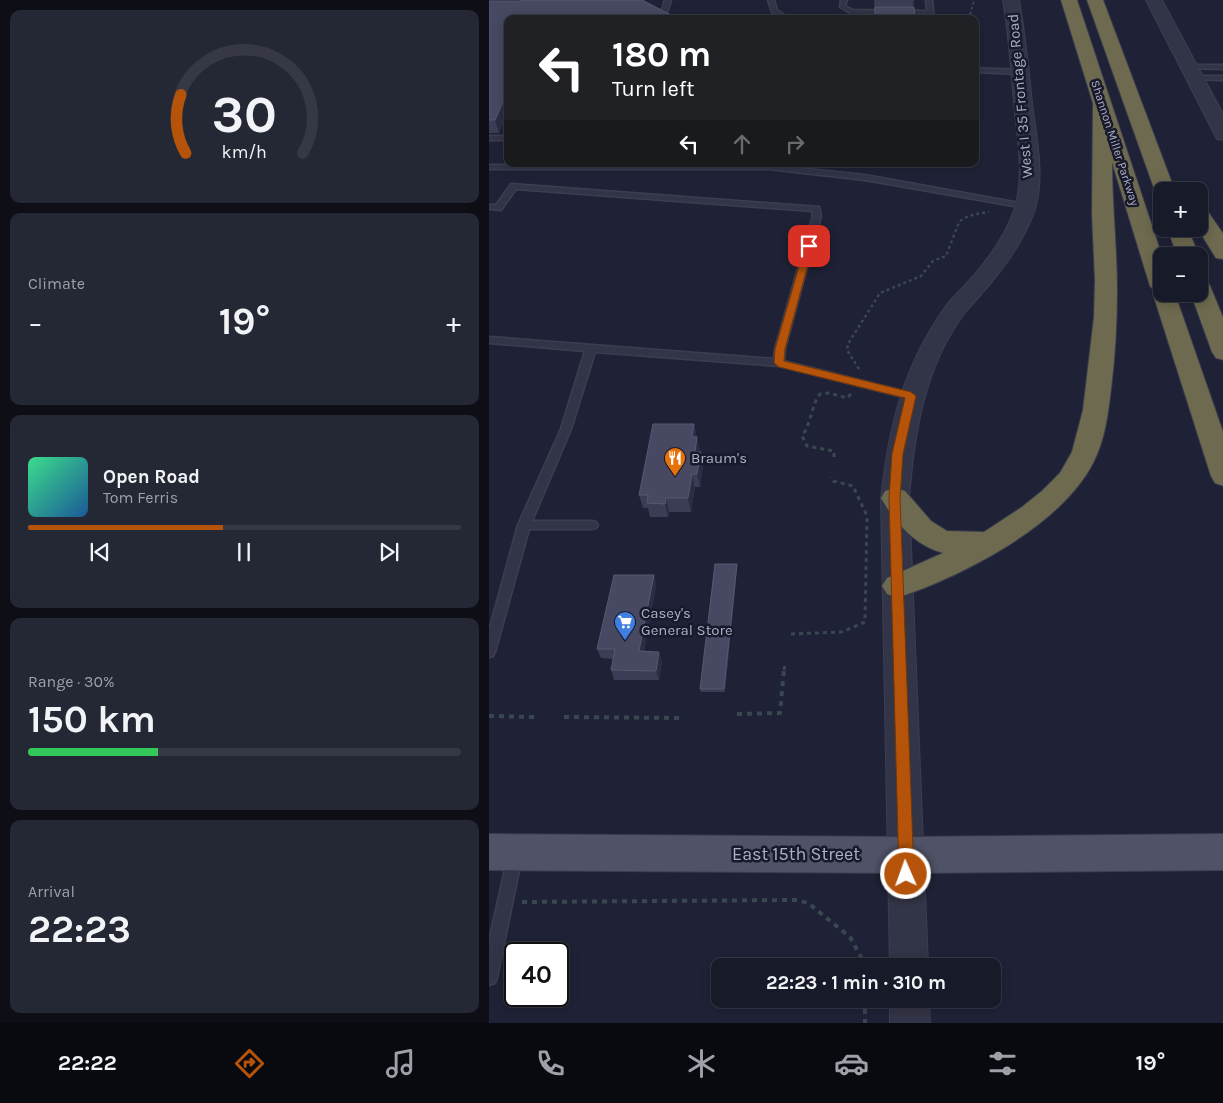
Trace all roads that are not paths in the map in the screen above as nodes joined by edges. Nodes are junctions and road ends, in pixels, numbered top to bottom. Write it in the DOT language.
graph roads {
  1 [pos="668,0"];
  2 [pos="771,0"];
  3 [pos="844,0"];
  4 [pos="929,0"];
  5 [pos="1011,0"];
  6 [pos="1069,0"];
  7 [pos="1095,0"];
  8 [pos="1153,0"];
  9 [pos="663,15"];
  10 [pos="780,15"];
  11 [pos="910,15"];
  12 [pos="930,15"];
  13 [pos="1223,67"];
  14 [pos="979,70"];
  15 [pos="1020,72"];
  16 [pos="1191,72"];
  17 [pos="1223,78"];
  18 [pos="1102,101"];
  19 [pos="1144,135"];
  20 [pos="1223,135"];
  21 [pos="489,138"];
  22 [pos="504,138"];
  23 [pos="489,166"];
  24 [pos="504,166"];
  25 [pos="811,167"];
  26 [pos="1162,182"];
  27 [pos="1178,182"];
  28 [pos="1025,206"];
  29 [pos="489,207"];
  30 [pos="1208,228"];
  31 [pos="1223,253"];
  32 [pos="1153,261"];
  33 [pos="1167,302"];
  34 [pos="1205,302"];
  35 [pos="489,340"];
  36 [pos="591,348"];
  37 [pos="1223,352"];
  38 [pos="779,363"];
  39 [pos="911,396"];
  40 [pos="1223,476"];
  41 [pos="895,498"];
  42 [pos="524,525"];
  43 [pos="592,525"];
  44 [pos="993,540"];
  45 [pos="897,586"];
  46 [pos="489,652"];
  47 [pos="503,852"];
  48 [pos="1223,852"];
  49 [pos="906,855"];
  50 [pos="909,958"];
  51 [pos="489,977"];
  52 [pos="909,1008"];
  53 [pos="910,1023"];
  1 -- 9 [label="lane"];
  2 -- 10 [label="lane"];
  3 -- 11 [label="lane"];
  4 -- 12 [label="lane"];
  5 -- 15 [label="street, West I 35 Frontage Road"];
  6 -- 18 [label="highway, Shannon Miller Parkway"];
  7 -- 19 [label="highway, Shannon Miller Parkway"];
  8 -- 16 [label="street"];
  13 -- 16 [label="lane"];
  14 -- 15 [label="lane"];
  15 -- 28 [label="street, West I 35 Frontage Road"];
  16 -- 17 [label="lane"];
  16 -- 20 [label="street"];
  18 -- 32 [label="highway, Shannon Miller Parkway"];
  18 -- 44 [label="highway"];
  19 -- 26 [label="highway, Shannon Miller Parkway"];
  19 -- 27 [label="highway"];
  21 -- 22 [label="lane"];
  23 -- 24 [label="lane"];
  25 -- 28 [label="lane"];
  28 -- 39 [label="street, West I 35 Frontage Road"];
  29 -- 38 [label="lane"];
  30 -- 31 [label="highway"];
  33 -- 40 [label="highway"];
  34 -- 37 [label="highway"];
  35 -- 36 [label="lane"];
  36 -- 38 [label="lane"];
  36 -- 42 [label="lane"];
  38 -- 39 [label="lane"];
  39 -- 41 [label="street, West I 35 Frontage Road"];
  41 -- 44 [label="highway"];
  41 -- 45 [label="street, West I 35 Frontage Road"];
  42 -- 43 [label="lane"];
  42 -- 46 [label="lane"];
  44 -- 45 [label="highway"];
  45 -- 49 [label="street, West I 35 Frontage Road"];
  47 -- 49 [label="main road, East 15th Street"];
  47 -- 51 [label="lane"];
  48 -- 49 [label="main road, East 15th Street"];
  49 -- 50 [label="street, West I 35 Frontage Road"];
  52 -- 53 [label="street"];
}
